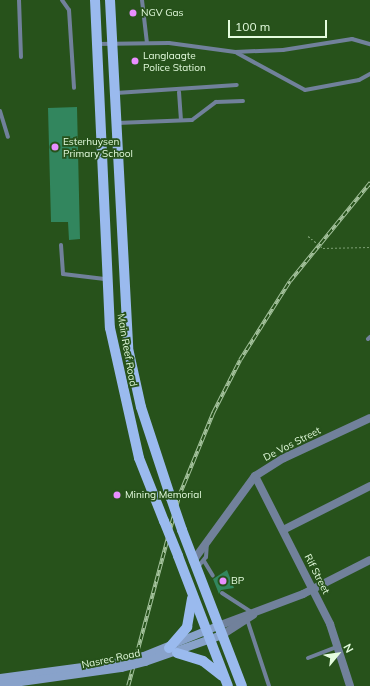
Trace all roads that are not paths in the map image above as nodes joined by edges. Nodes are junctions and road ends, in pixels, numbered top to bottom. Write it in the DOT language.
graph roads {
  1 [pos="19,0"];
  2 [pos="62,0"];
  3 [pos="95,0"];
  4 [pos="110,0"];
  5 [pos="142,0"];
  6 [pos="147,43"];
  7 [pos="96,44"];
  8 [pos="111,44"];
  9 [pos="370,44"];
  10 [pos="235,52"];
  11 [pos="21,57"];
  12 [pos="370,74"];
  13 [pos="237,85"];
  14 [pos="74,88"];
  15 [pos="179,92"];
  16 [pos="113,95"];
  17 [pos="98,97"];
  18 [pos="243,101"];
  19 [pos="0,111"];
  20 [pos="181,120"];
  21 [pos="115,128"];
  22 [pos="100,133"];
  23 [pos="8,137"];
  24 [pos="61,245"];
  25 [pos="105,279"];
  26 [pos="370,418"];
  27 [pos="255,476"];
  28 [pos="370,486"];
  29 [pos="283,530"];
  30 [pos="207,542"];
  31 [pos="370,560"];
  32 [pos="204,561"];
  33 [pos="194,565"];
  34 [pos="213,576"];
  35 [pos="313,590"];
  36 [pos="192,591"];
  37 [pos="222,593"];
  38 [pos="252,614"];
  39 [pos="220,630"];
  40 [pos="208,636"];
  41 [pos="339,646"];
  42 [pos="173,651"];
  43 [pos="308,658"];
  44 [pos="120,665"];
  45 [pos="0,678"];
  46 [pos="227,684"];
  47 [pos="0,685"];
  48 [pos="242,686"];
  49 [pos="269,686"];
  50 [pos="350,686"];
  1 -- 11 [label="lane"];
  2 -- 14 [label="lane"];
  3 -- 7 [label="main road, Main Reef Road"];
  4 -- 8 [label="main road, Main Reef Road"];
  5 -- 6 [label="lane"];
  6 -- 8 [label="lane"];
  6 -- 10 [label="lane"];
  7 -- 8 [label="lane"];
  7 -- 17 [label="main road, Main Reef Road"];
  8 -- 16 [label="main road, Main Reef Road"];
  9 -- 10 [label="lane"];
  10 -- 12 [label="lane"];
  13 -- 15 [label="lane"];
  15 -- 16 [label="lane"];
  15 -- 20 [label="lane"];
  16 -- 17 [label="main road"];
  16 -- 21 [label="main road, Main Reef Road"];
  17 -- 22 [label="main road, Main Reef Road"];
  18 -- 20 [label="lane"];
  19 -- 23 [label="lane"];
  20 -- 21 [label="lane"];
  21 -- 22 [label="main road"];
  21 -- 33 [label="main road, Main Reef Road, bridge"];
  22 -- 25 [label="main road, Main Reef Road"];
  24 -- 25 [label="lane"];
  25 -- 36 [label="main road, Main Reef Road, bridge"];
  26 -- 27 [label="street, De Vos Street"];
  27 -- 29 [label="street, Rif Street"];
  27 -- 30 [label="street, De Vos Street"];
  28 -- 29 [label="street"];
  29 -- 35 [label="street, Rif Street"];
  30 -- 32 [label="lane"];
  30 -- 33 [label="street, De Vos Street"];
  31 -- 35 [label="street"];
  32 -- 33 [label="lane"];
  32 -- 34 [label="lane"];
  33 -- 39 [label="main road, Main Reef Road"];
  35 -- 38 [label="street"];
  35 -- 41 [label="street, Rif Street"];
  36 -- 40 [label="main road, Main Reef Road"];
  36 -- 42 [label="main road"];
  37 -- 38 [label="lane"];
  38 -- 39 [label="street"];
  38 -- 49 [label="lane"];
  39 -- 40 [label="main road, Nasrec Road"];
  39 -- 48 [label="main road, Main Reef Road"];
  40 -- 42 [label="main road, Nasrec Road"];
  40 -- 46 [label="main road, Main Reef Road"];
  41 -- 43 [label="lane"];
  41 -- 50 [label="street, Rif Street"];
  42 -- 44 [label="main road, Nasrec Road, bridge"];
  42 -- 46 [label="main road"];
  44 -- 45 [label="main road, Nasrec Road"];
  44 -- 47 [label="main road, Nasrec Road"];
}
